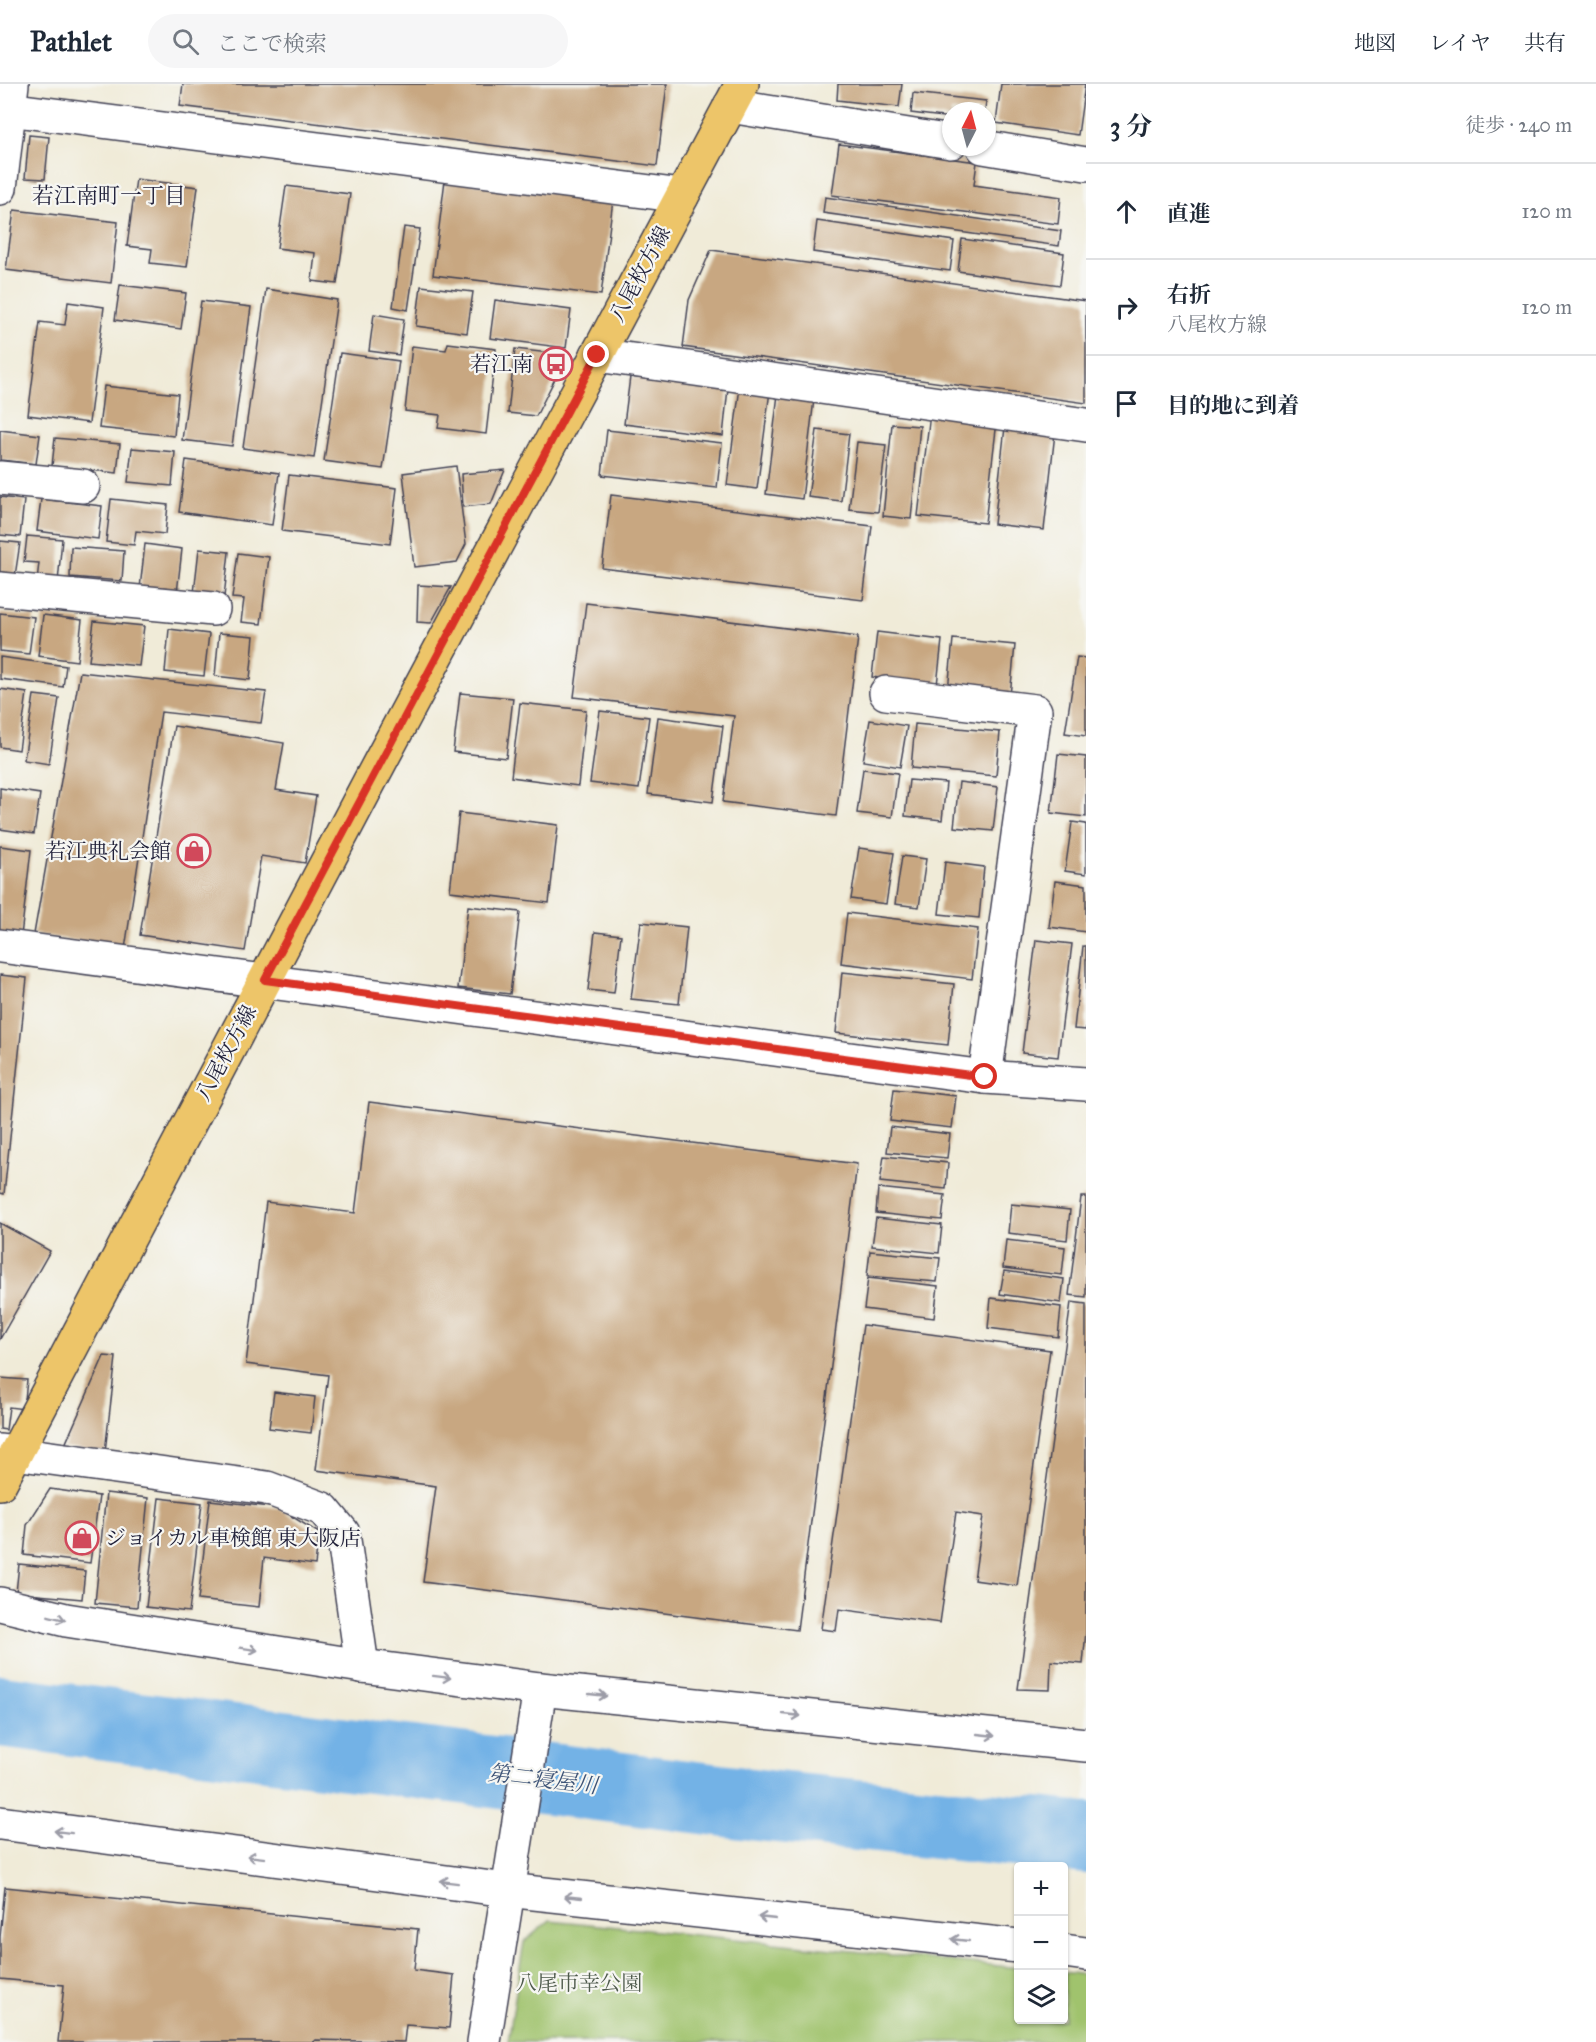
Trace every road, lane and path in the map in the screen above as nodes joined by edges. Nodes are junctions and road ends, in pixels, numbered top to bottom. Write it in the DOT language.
graph roads {
  1 [pos="736,95"];
  2 [pos="7,101"];
  3 [pos="942,140"];
  4 [pos="996,149"];
  5 [pos="1086,164"];
  6 [pos="0,188"];
  7 [pos="681,196"];
  8 [pos="597,355"];
  9 [pos="1086,425"];
  10 [pos="0,478"];
  11 [pos="83,486"];
  12 [pos="0,590"];
  13 [pos="213,609"];
  14 [pos="886,693"];
  15 [pos="0,946"];
  16 [pos="265,980"];
  17 [pos="985,1077"];
  18 [pos="1086,1084"];
  19 [pos="8,1452"];
  20 [pos="0,1484"];
  21 [pos="0,1604"];
  22 [pos="362,1666"];
  23 [pos="540,1689"];
  24 [pos="1086,1745"];
  25 [pos="0,1823"];
  26 [pos="507,1890"];
  27 [pos="1014,1946"];
  28 [pos="1068,1952"];
  29 [pos="1086,1954"];
  30 [pos="484,2042"];
  1 -- 3 [label="street"];
  1 -- 7 [label="main road, 八尾枚方線"];
  2 -- 6 [label="street"];
  2 -- 7 [label="street"];
  4 -- 5 [label="street"];
  7 -- 8 [label="main road, 八尾枚方線"];
  8 -- 9 [label="street"];
  8 -- 16 [label="main road, 八尾枚方線"];
  10 -- 11 [label="street"];
  12 -- 13 [label="street"];
  14 -- 17 [label="street"];
  15 -- 16 [label="street"];
  16 -- 17 [label="street"];
  16 -- 19 [label="main road, 八尾枚方線"];
  17 -- 18 [label="street"];
  19 -- 20 [label="main road, 八尾枚方線"];
  19 -- 22 [label="street"];
  21 -- 22 [label="street, one-way"];
  22 -- 23 [label="street, one-way"];
  23 -- 24 [label="street, one-way"];
  23 -- 26 [label="street"];
  26 -- 25 [label="street, one-way"];
  27 -- 26 [label="street, one-way"];
  26 -- 30 [label="street"];
  28 -- 29 [label="street"];
}
